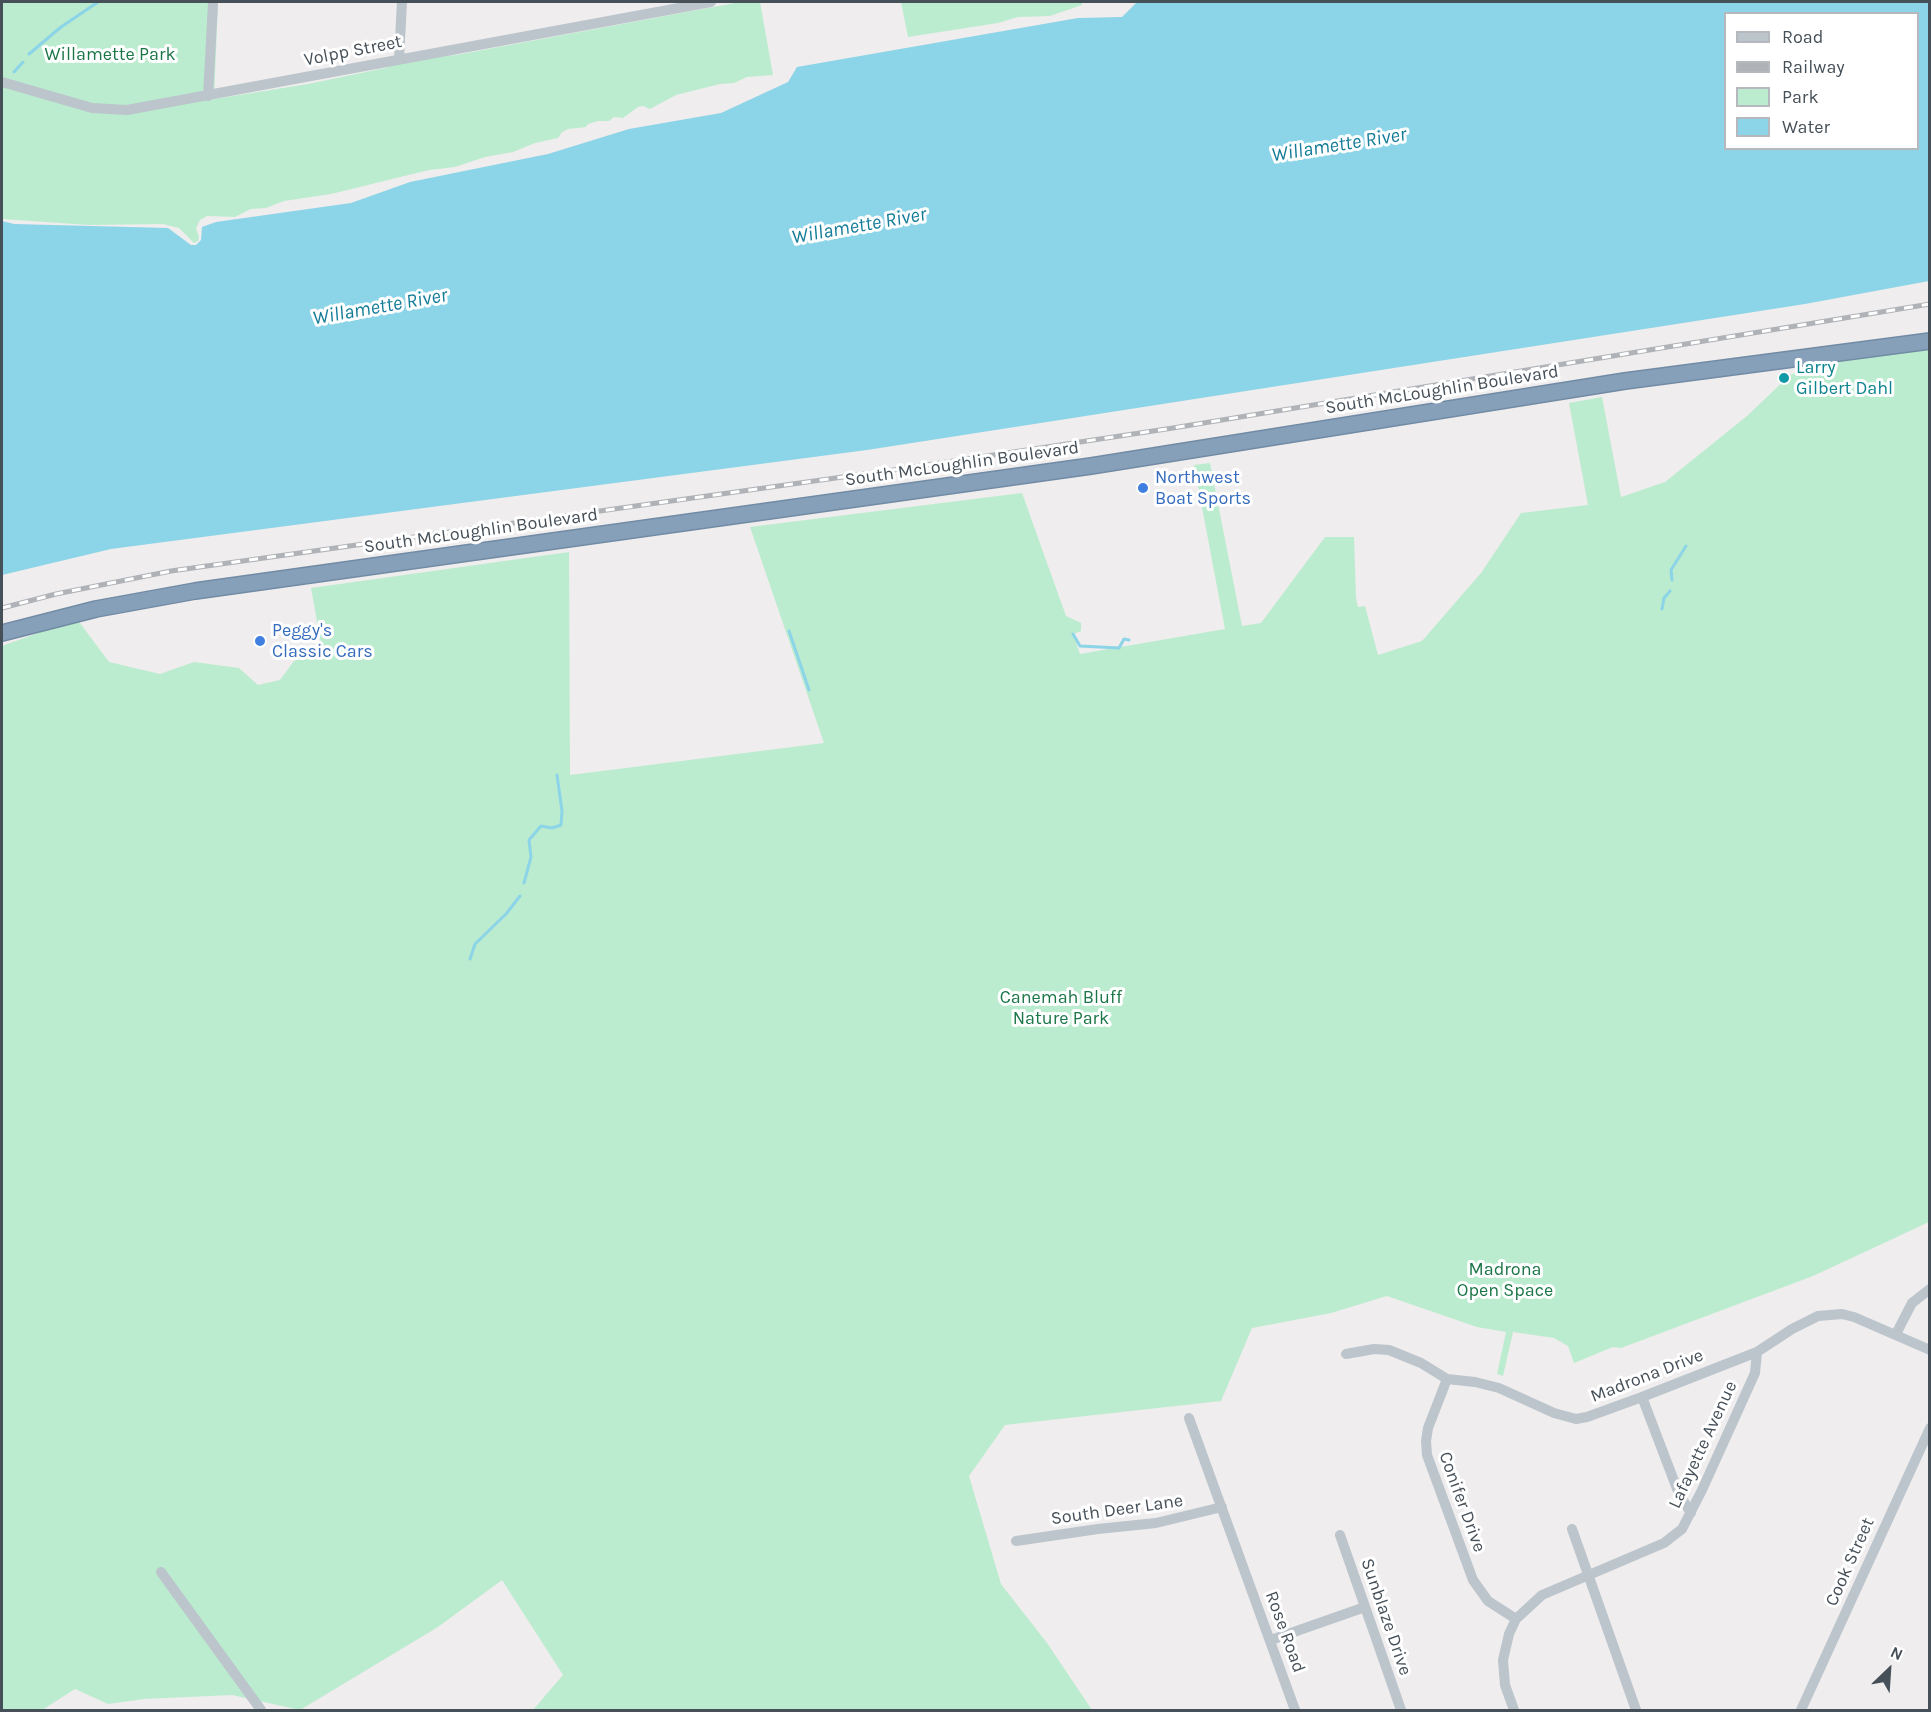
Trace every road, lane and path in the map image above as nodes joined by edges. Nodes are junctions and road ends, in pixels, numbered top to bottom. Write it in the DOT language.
graph roads {
  1 [pos="402,2"];
  2 [pos="711,2"];
  3 [pos="213,3"];
  4 [pos="399,59"];
  5 [pos="2,82"];
  6 [pos="208,96"];
  7 [pos="1929,341"];
  8 [pos="2,633"];
  9 [pos="1929,1289"];
  10 [pos="1896,1334"];
  11 [pos="1929,1350"];
  12 [pos="1757,1352"];
  13 [pos="1346,1354"];
  14 [pos="1447,1380"];
  15 [pos="1642,1397"];
  16 [pos="1189,1418"];
  17 [pos="1929,1428"];
  18 [pos="1222,1508"];
  19 [pos="1690,1513"];
  20 [pos="1572,1529"];
  21 [pos="1340,1535"];
  22 [pos="1016,1541"];
  23 [pos="161,1572"];
  24 [pos="1588,1575"];
  25 [pos="1365,1607"];
  26 [pos="1516,1619"];
  27 [pos="1271,1640"];
  28 [pos="261,1710"];
  29 [pos="1295,1710"];
  30 [pos="1401,1710"];
  31 [pos="1514,1710"];
  32 [pos="1636,1710"];
  33 [pos="1801,1710"];
  1 -- 4 [label="street"];
  2 -- 4 [label="street, Volpp Street"];
  3 -- 6 [label="street"];
  4 -- 6 [label="street, Volpp Street"];
  5 -- 6 [label="street, Volpp Street"];
  7 -- 8 [label="highway, South McLoughlin Boulevard"];
  9 -- 10 [label="street"];
  10 -- 11 [label="street"];
  10 -- 12 [label="street"];
  12 -- 15 [label="street, Madrona Drive"];
  12 -- 19 [label="street, Lafayette Avenue"];
  13 -- 14 [label="street, Madrona Drive"];
  14 -- 15 [label="street, Madrona Drive"];
  14 -- 26 [label="street, Conifer Drive"];
  15 -- 19 [label="street"];
  16 -- 18 [label="street, Rose Road"];
  17 -- 33 [label="street, Cook Street"];
  18 -- 22 [label="street, South Deer Lane"];
  18 -- 27 [label="street, Rose Road"];
  19 -- 24 [label="street, Lafayette Avenue"];
  20 -- 24 [label="street"];
  21 -- 25 [label="street, Sunblaze Drive"];
  23 -- 28 [label="street"];
  24 -- 26 [label="street, Lafayette Avenue"];
  24 -- 32 [label="street"];
  25 -- 27 [label="street"];
  25 -- 30 [label="street, Sunblaze Drive"];
  26 -- 31 [label="street, Lafayette Avenue"];
  27 -- 29 [label="street, Rose Road"];
}
